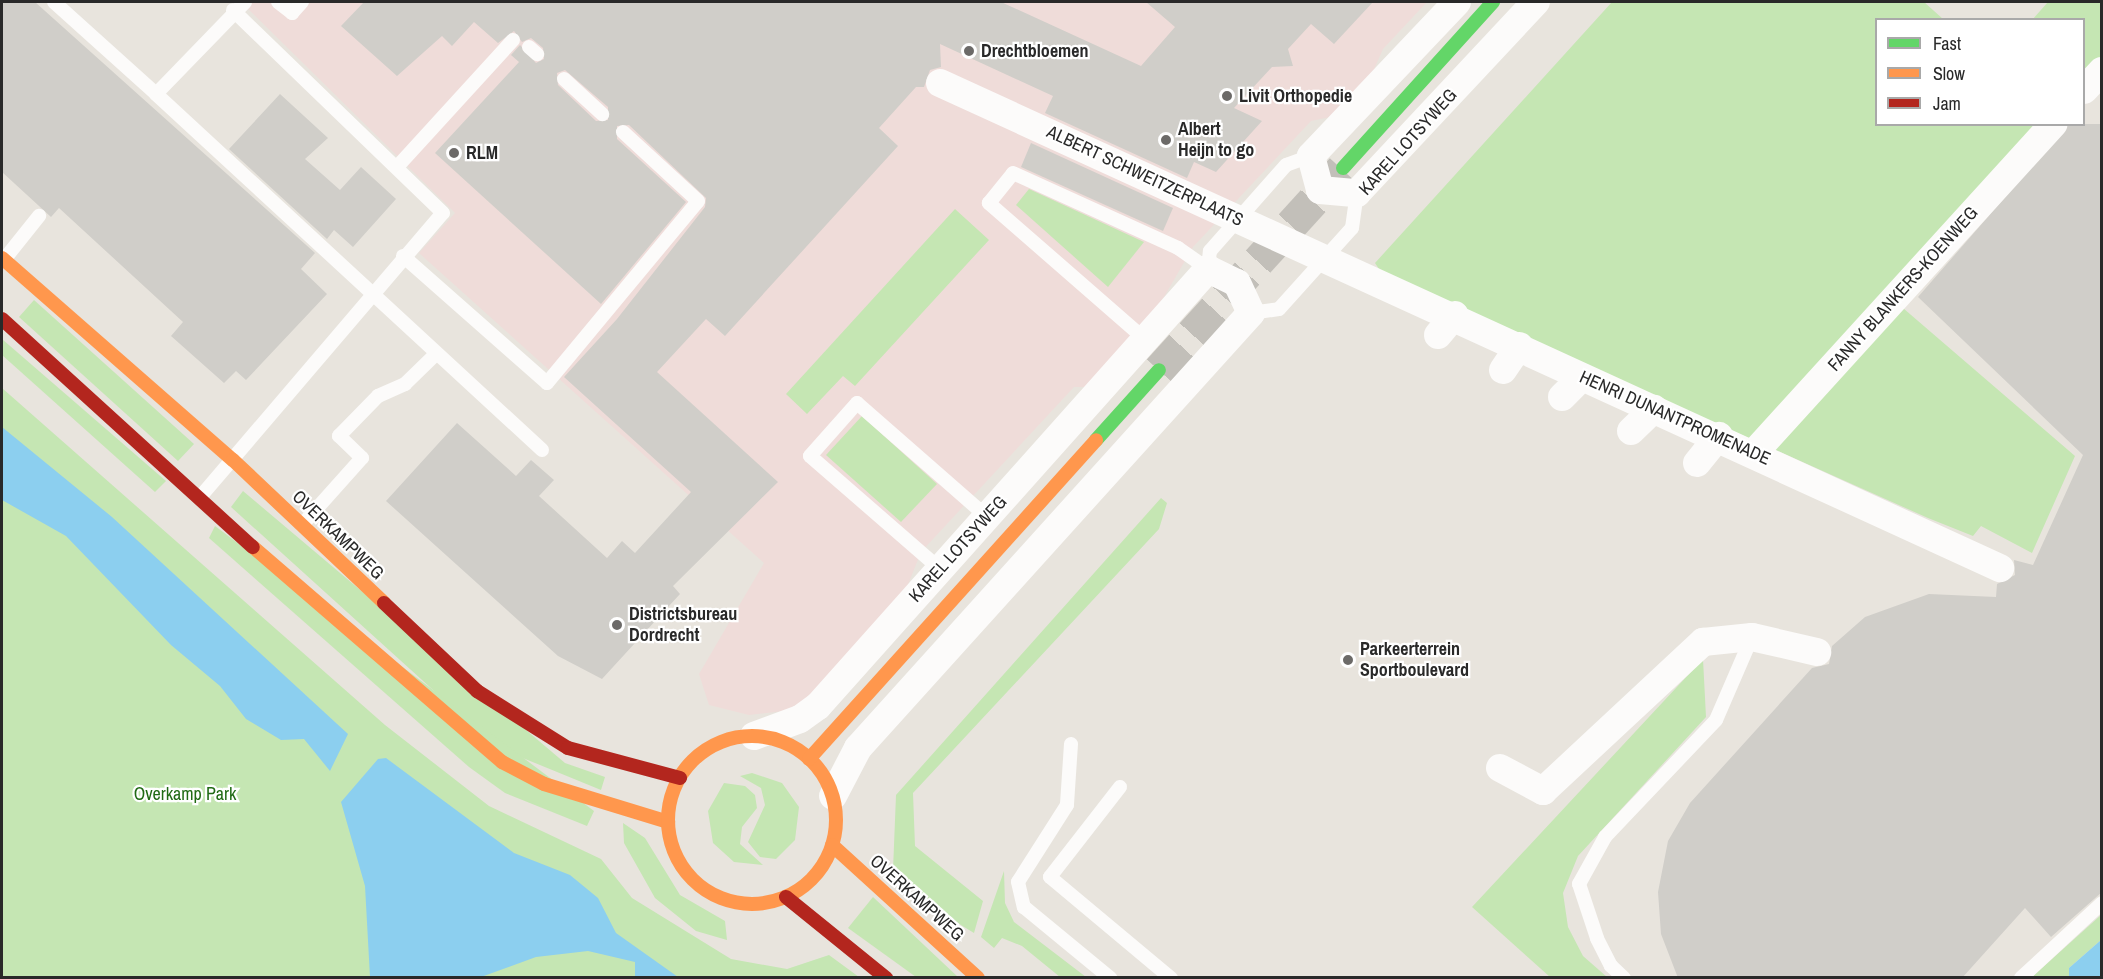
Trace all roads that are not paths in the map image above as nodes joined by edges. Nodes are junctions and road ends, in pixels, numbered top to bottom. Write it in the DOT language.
graph roads {
  1 [pos="54,2"];
  2 [pos="245,2"];
  3 [pos="278,2"];
  4 [pos="302,2"];
  5 [pos="1457,2"];
  6 [pos="1493,2"];
  7 [pos="1536,2"];
  8 [pos="233,10"];
  9 [pos="513,40"];
  10 [pos="2102,71"];
  11 [pos="564,79"];
  12 [pos="940,83"];
  13 [pos="2085,89"];
  14 [pos="156,94"];
  15 [pos="602,114"];
  16 [pos="2050,126"];
  17 [pos="623,132"];
  18 [pos="1311,156"];
  19 [pos="397,167"];
  20 [pos="1343,168"];
  21 [pos="1358,193"];
  22 [pos="39,216"];
  23 [pos="1239,219"];
  24 [pos="403,256"];
  25 [pos="2,261"];
  26 [pos="1337,264"];
  27 [pos="1208,269"];
  28 [pos="372,293"];
  29 [pos="1251,313"];
  30 [pos="2,319"];
  31 [pos="1147,340"];
  32 [pos="1519,346"];
  33 [pos="436,354"];
  34 [pos="1160,370"];
  35 [pos="1503,370"];
  36 [pos="1581,377"];
  37 [pos="1189,380"];
  38 [pos="1562,397"];
  39 [pos="1654,409"];
  40 [pos="1631,431"];
  41 [pos="1719,436"];
  42 [pos="542,450"];
  43 [pos="1754,453"];
  44 [pos="233,460"];
  45 [pos="1697,463"];
  46 [pos="201,496"];
  47 [pos="987,517"];
  48 [pos="302,525"];
  49 [pos="2000,568"];
  50 [pos="940,569"];
  51 [pos="1752,637"];
  52 [pos="1817,652"];
  53 [pos="754,736"];
  54 [pos="1071,744"];
  55 [pos="809,759"];
  56 [pos="1500,768"];
  57 [pos="680,778"];
  58 [pos="1120,787"];
  59 [pos="833,796"];
  60 [pos="668,822"];
  61 [pos="832,845"];
  62 [pos="786,897"];
  63 [pos="2102,903"];
  64 [pos="886,978"];
  65 [pos="978,978"];
  66 [pos="1110,978"];
  67 [pos="1171,978"];
  68 [pos="1624,978"];
  69 [pos="2021,978"];
  1 -- 14 [label="lane"];
  2 -- 8 [label="lane"];
  3 -- 4 [label="lane"];
  5 -- 18 [label="street, KAREL LOTSYWEG"];
  6 -- 20 [label="street, KAREL LOTSYWEG"];
  7 -- 21 [label="street, KAREL LOTSYWEG"];
  8 -- 14 [label="lane"];
  8 -- 19 [label="lane"];
  9 -- 19 [label="lane"];
  10 -- 13 [label="street"];
  11 -- 15 [label="lane"];
  12 -- 23 [label="street, ALBERT SCHWEITZERPLAATS"];
  14 -- 28 [label="lane"];
  16 -- 43 [label="street, FANNY BLANKERS-KOENWEG"];
  17 -- 24 [label="lane"];
  18 -- 21 [label="street"];
  18 -- 23 [label="lane, KAREL LOTSYWEG"];
  19 -- 24 [label="lane"];
  21 -- 26 [label="lane, KAREL LOTSYWEG"];
  22 -- 25 [label="lane, OVERKAMPWEG"];
  23 -- 26 [label="street, ALBERT SCHWEITZERPLAATS"];
  23 -- 27 [label="lane, KAREL LOTSYWEG"];
  24 -- 28 [label="lane"];
  25 -- 44 [label="street, OVERKAMPWEG"];
  26 -- 29 [label="lane, KAREL LOTSYWEG"];
  26 -- 32 [label="street, HENRI DUNANTPROMENADE"];
  27 -- 29 [label="street"];
  27 -- 31 [label="street, KAREL LOTSYWEG"];
  27 -- 31 [label="lane"];
  28 -- 33 [label="lane"];
  28 -- 44 [label="lane"];
  29 -- 37 [label="street"];
  30 -- 46 [label="street"];
  31 -- 37 [label="street"];
  31 -- 47 [label="street, KAREL LOTSYWEG"];
  32 -- 35 [label="street"];
  32 -- 36 [label="street, HENRI DUNANTPROMENADE"];
  33 -- 42 [label="lane"];
  33 -- 48 [label="lane"];
  34 -- 55 [label="street, KAREL LOTSYWEG"];
  36 -- 38 [label="street"];
  36 -- 39 [label="street, HENRI DUNANTPROMENADE"];
  37 -- 59 [label="street"];
  39 -- 40 [label="street"];
  39 -- 41 [label="street, HENRI DUNANTPROMENADE"];
  41 -- 43 [label="street, HENRI DUNANTPROMENADE"];
  41 -- 45 [label="street"];
  43 -- 49 [label="street, HENRI DUNANTPROMENADE"];
  44 -- 46 [label="lane"];
  44 -- 48 [label="street, OVERKAMPWEG"];
  46 -- 60 [label="street"];
  47 -- 50 [label="street, KAREL LOTSYWEG"];
  47 -- 50 [label="lane"];
  48 -- 57 [label="street, OVERKAMPWEG"];
  50 -- 53 [label="street, KAREL LOTSYWEG"];
  51 -- 52 [label="street"];
  51 -- 56 [label="street"];
  51 -- 68 [label="lane"];
  53 -- 55 [label="street"];
  53 -- 57 [label="street"];
  54 -- 66 [label="lane"];
  55 -- 59 [label="street"];
  57 -- 60 [label="street"];
  58 -- 67 [label="lane"];
  59 -- 61 [label="street"];
  60 -- 62 [label="street"];
  61 -- 62 [label="street"];
  61 -- 65 [label="street, OVERKAMPWEG"];
  62 -- 64 [label="street"];
  63 -- 69 [label="lane"];
}
